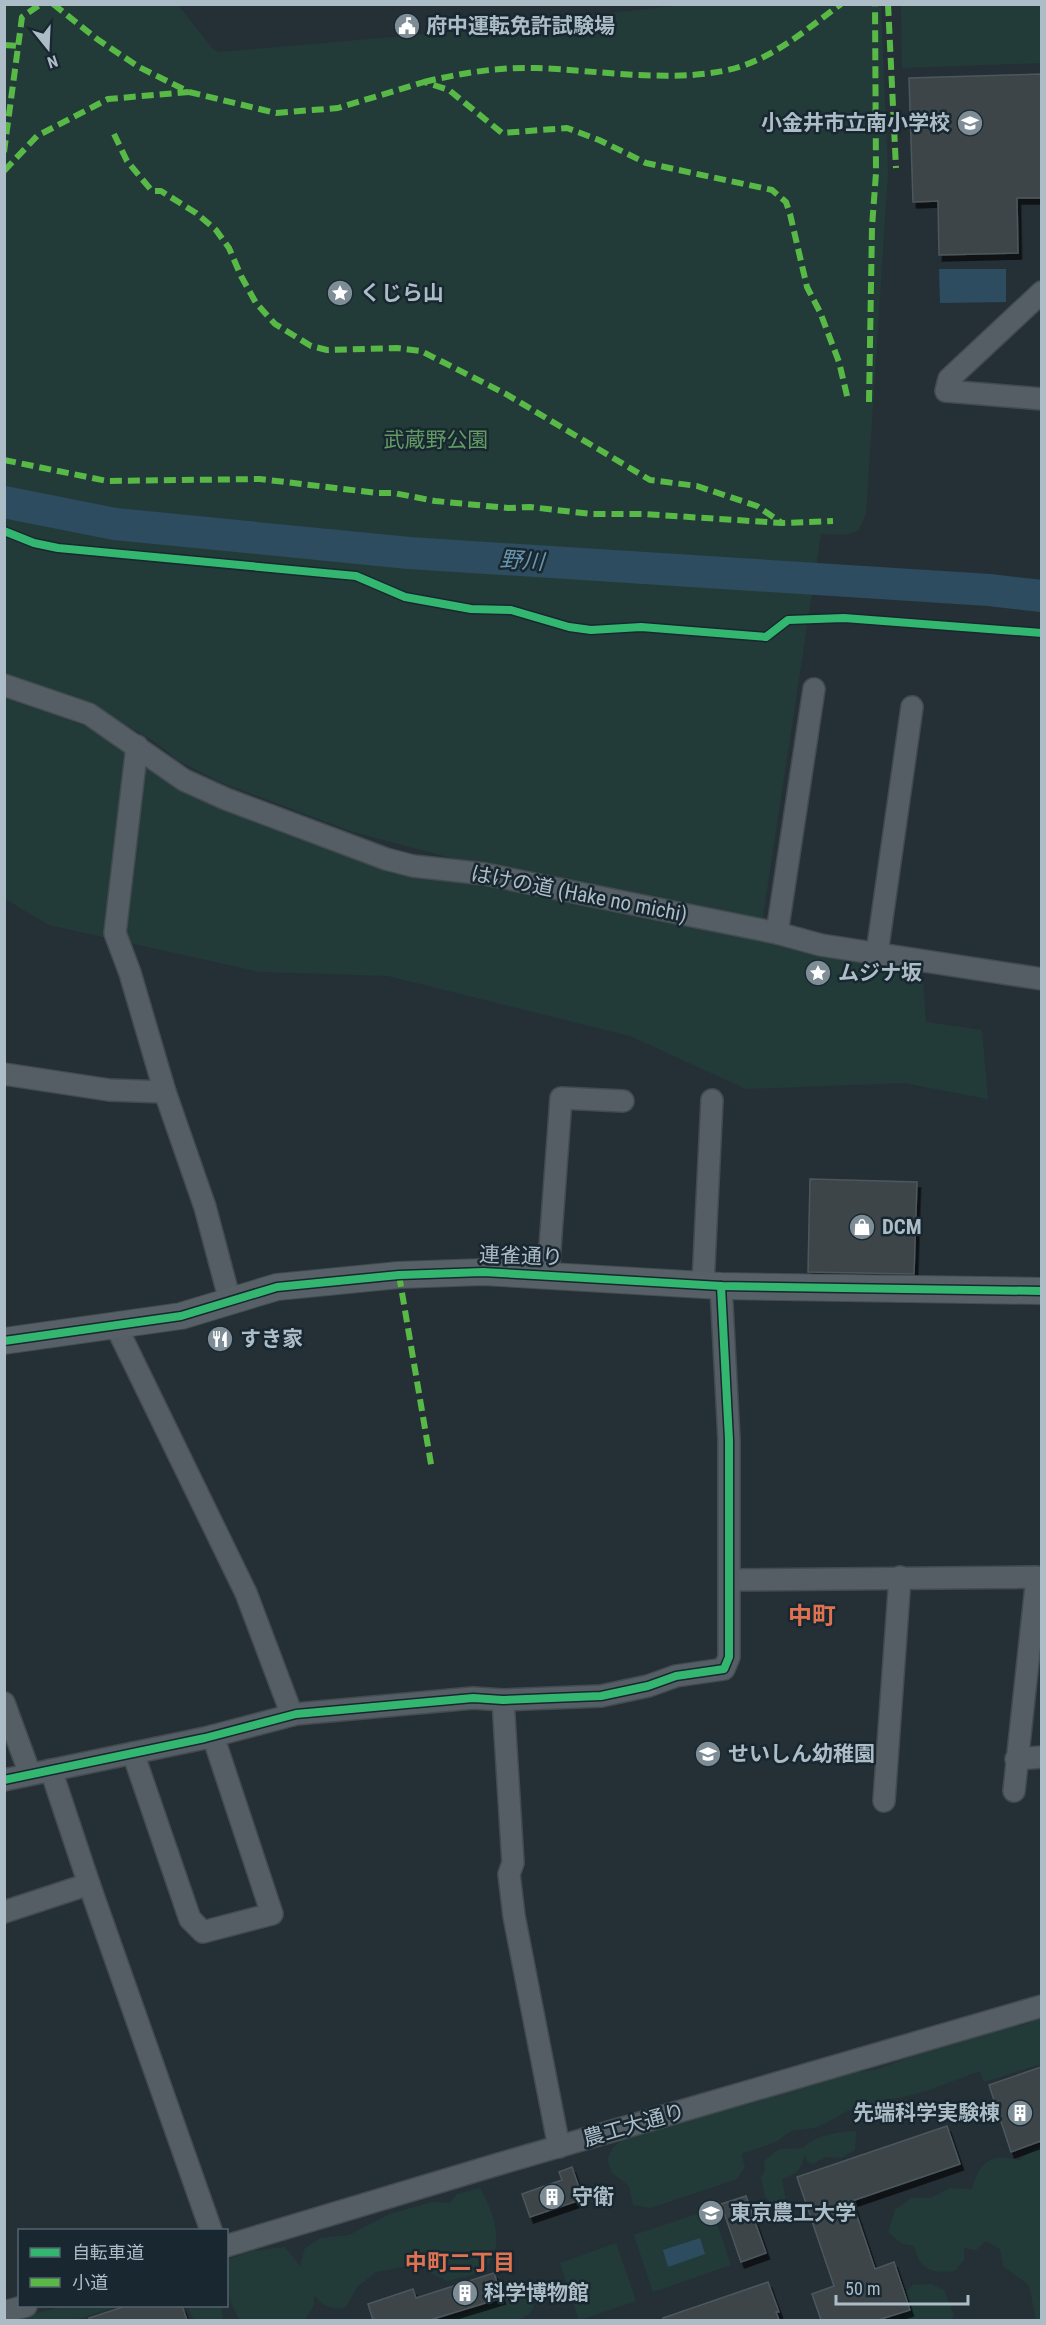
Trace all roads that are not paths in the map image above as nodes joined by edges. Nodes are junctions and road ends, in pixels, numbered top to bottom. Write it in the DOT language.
graph roads {
  1 [pos="1041,292"];
  2 [pos="1041,399"];
  3 [pos="4,685"];
  4 [pos="814,689"];
  5 [pos="912,707"];
  6 [pos="137,746"];
  7 [pos="777,933"];
  8 [pos="877,953"];
  9 [pos="1041,980"];
  10 [pos="4,1074"];
  11 [pos="165,1092"];
  12 [pos="712,1100"];
  13 [pos="623,1101"];
  14 [pos="548,1275"];
  15 [pos="712,1285"];
  16 [pos="1041,1292"];
  17 [pos="230,1300"];
  18 [pos="116,1326"];
  19 [pos="4,1341"];
  20 [pos="900,1577"];
  21 [pos="730,1580"];
  22 [pos="1037,1631"];
  23 [pos="503,1700"];
  24 [pos="4,1703"];
  25 [pos="292,1714"];
  26 [pos="213,1736"];
  27 [pos="133,1753"];
  28 [pos="1041,1757"];
  29 [pos="1016,1759"];
  30 [pos="41,1772"];
  31 [pos="4,1780"];
  32 [pos="1014,1791"];
  33 [pos="884,1801"];
  34 [pos="89,1884"];
  35 [pos="4,1912"];
  36 [pos="1041,2007"];
  37 [pos="559,2147"];
  38 [pos="211,2229"];
  39 [pos="228,2245"];
  40 [pos="22,2307"];
  41 [pos="4,2312"];
  1 -- 2 [label="street"];
  3 -- 6 [label="street, はけの道 (Hake no michi)"];
  4 -- 7 [label="street"];
  5 -- 8 [label="street"];
  6 -- 7 [label="street, はけの道 (Hake no michi)"];
  6 -- 11 [label="street"];
  7 -- 8 [label="street, はけの道 (Hake no michi)"];
  8 -- 9 [label="street, はけの道 (Hake no michi)"];
  10 -- 11 [label="street"];
  11 -- 17 [label="street"];
  12 -- 15 [label="street"];
  13 -- 14 [label="street"];
  14 -- 15 [label="main road, 連雀通り"];
  14 -- 17 [label="main road, 連雀通り"];
  15 -- 16 [label="main road, 連雀通り"];
  15 -- 21 [label="street"];
  17 -- 18 [label="main road, 連雀通り"];
  18 -- 19 [label="main road, 連雀通り"];
  18 -- 25 [label="street"];
  20 -- 21 [label="street"];
  20 -- 22 [label="street"];
  20 -- 33 [label="street"];
  21 -- 23 [label="street"];
  22 -- 29 [label="street"];
  23 -- 25 [label="street"];
  23 -- 37 [label="street"];
  24 -- 30 [label="street"];
  25 -- 26 [label="street"];
  26 -- 27 [label="street"];
  26 -- 27 [label="street"];
  27 -- 30 [label="street"];
  28 -- 29 [label="street"];
  29 -- 32 [label="street"];
  30 -- 31 [label="street"];
  30 -- 34 [label="street"];
  34 -- 35 [label="street"];
  34 -- 38 [label="street"];
  36 -- 37 [label="street, 農工大通り"];
  37 -- 39 [label="street, 農工大通り"];
  40 -- 41 [label="street"];
}
